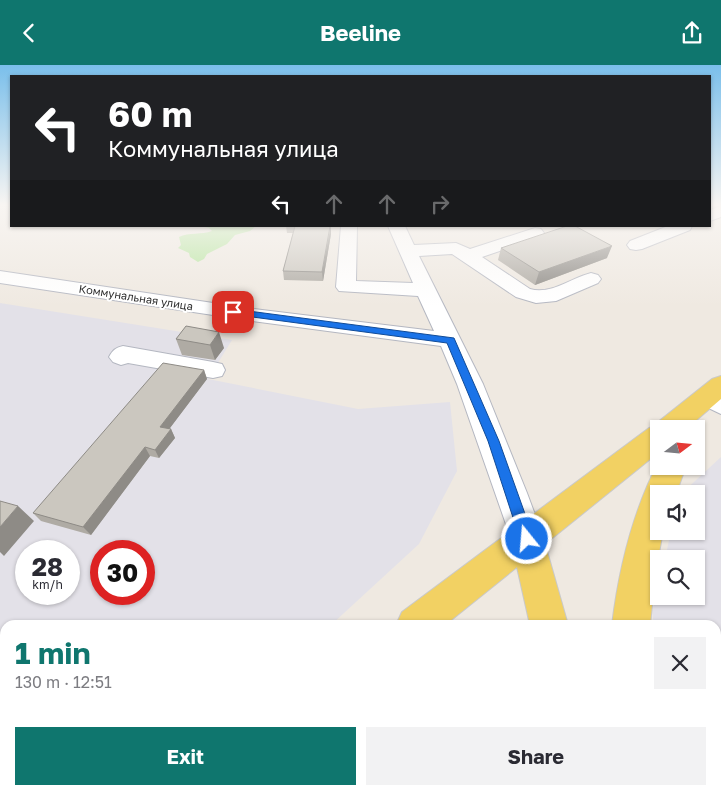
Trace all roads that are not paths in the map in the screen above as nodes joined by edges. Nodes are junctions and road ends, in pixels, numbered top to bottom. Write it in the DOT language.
graph roads {
  1 [pos="348,238"];
  2 [pos="401,238"];
  3 [pos="520,238"];
  4 [pos="654,238"];
  5 [pos="636,245"];
  6 [pos="407,251"];
  7 [pos="468,256"];
  8 [pos="0,277"];
  9 [pos="591,279"];
  10 [pos="426,290"];
  11 [pos="450,341"];
  12 [pos="120,357"];
  13 [pos="213,370"];
  14 [pos="706,405"];
  15 [pos="682,420"];
  16 [pos="650,443"];
  17 [pos="650,519"];
  18 [pos="527,539"];
  19 [pos="422,620"];
  20 [pos="548,620"];
  21 [pos="631,620"];
  1 -- 10 [label="street"];
  2 -- 6 [label="street"];
  3 -- 7 [label="street"];
  4 -- 5 [label="street"];
  6 -- 7 [label="street"];
  6 -- 10 [label="street"];
  7 -- 9 [label="street"];
  8 -- 11 [label="street, Коммунальная улица"];
  10 -- 11 [label="street"];
  11 -- 18 [label="street"];
  12 -- 13 [label="street"];
  14 -- 15 [label="main road"];
  16 -- 18 [label="main road"];
  17 -- 21 [label="main road"];
  18 -- 19 [label="main road"];
  18 -- 20 [label="main road"];
}
